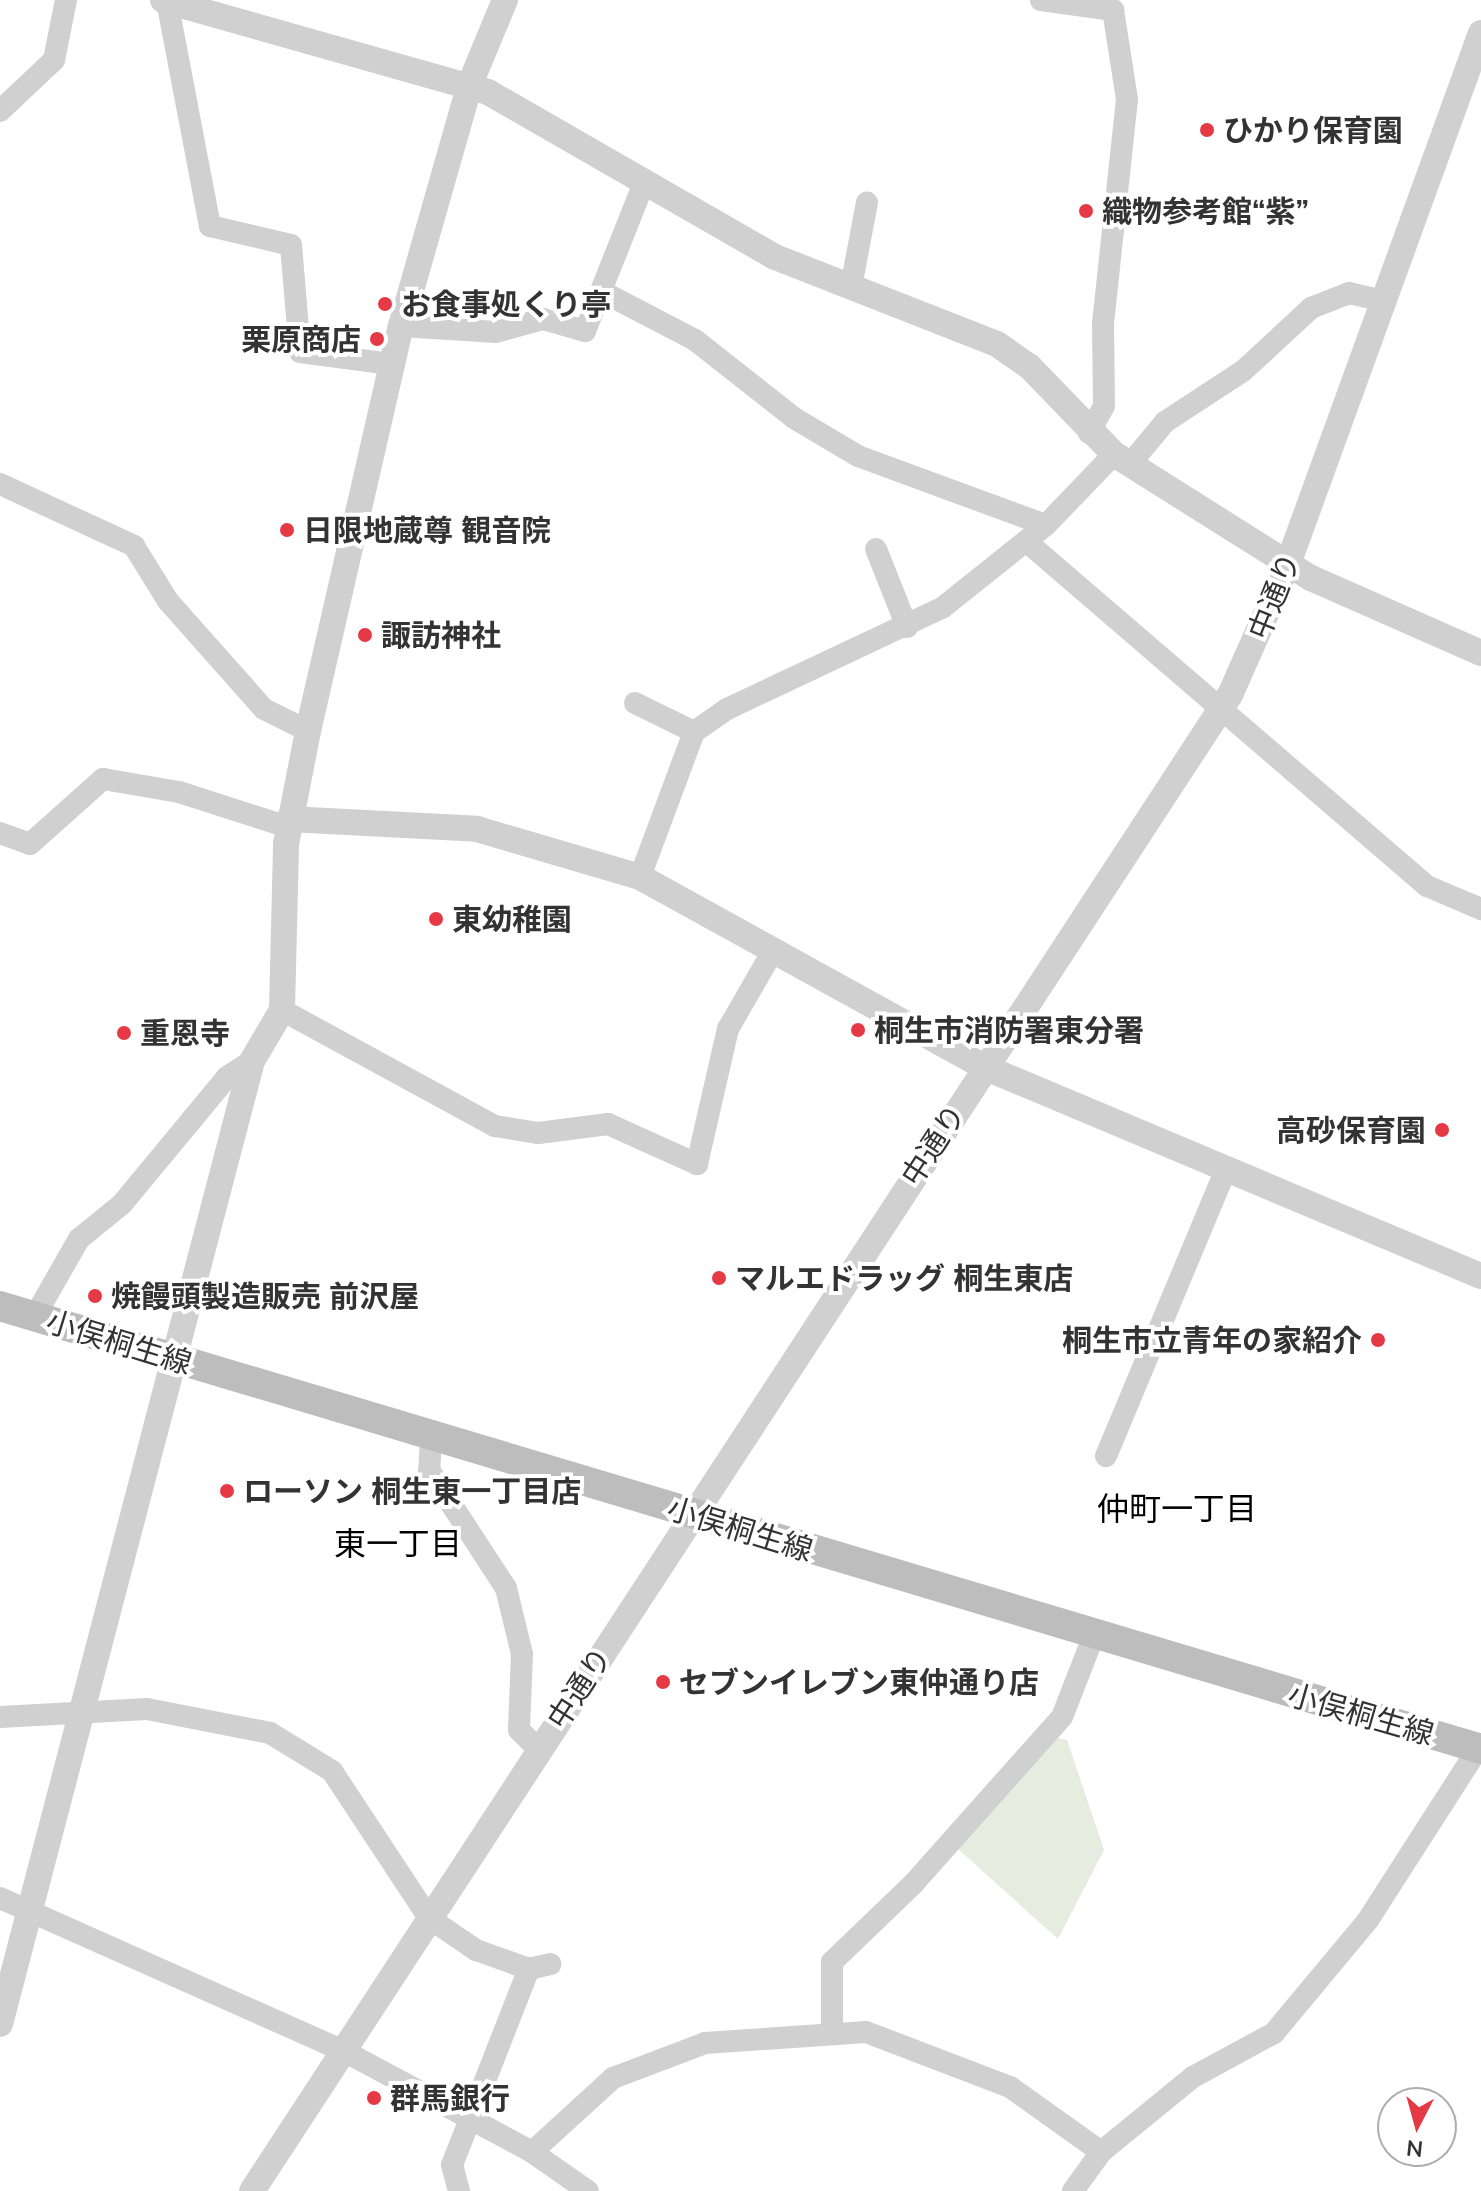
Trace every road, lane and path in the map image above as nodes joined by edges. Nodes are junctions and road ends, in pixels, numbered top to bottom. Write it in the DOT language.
graph roads {
  1 [pos="66,0"];
  2 [pos="505,0"];
  3 [pos="1041,0"];
  4 [pos="165,1"];
  5 [pos="1481,33"];
  6 [pos="470,84"];
  7 [pos="0,111"];
  8 [pos="645,180"];
  9 [pos="867,202"];
  10 [pos="851,287"];
  11 [pos="601,291"];
  12 [pos="1383,301"];
  13 [pos="401,326"];
  14 [pos="391,364"];
  15 [pos="1089,433"];
  16 [pos="1122,459"];
  17 [pos="0,484"];
  18 [pos="1046,525"];
  19 [pos="1027,542"];
  20 [pos="876,549"];
  21 [pos="1288,564"];
  22 [pos="907,627"];
  23 [pos="1481,653"];
  24 [pos="635,703"];
  25 [pos="1220,712"];
  26 [pos="308,731"];
  27 [pos="694,732"];
  28 [pos="289,823"];
  29 [pos="0,833"];
  30 [pos="640,877"];
  31 [pos="1481,909"];
  32 [pos="774,949"];
  33 [pos="282,1010"];
  34 [pos="252,1061"];
  35 [pos="984,1067"];
  36 [pos="1227,1167"];
  37 [pos="1481,1276"];
  38 [pos="0,1306"];
  39 [pos="35,1316"];
  40 [pos="175,1360"];
  41 [pos="431,1437"];
  42 [pos="1106,1456"];
  43 [pos="692,1514"];
  44 [pos="1094,1635"];
  45 [pos="86,1712"];
  46 [pos="0,1717"];
  47 [pos="1480,1747"];
  48 [pos="538,1749"];
  49 [pos="0,1898"];
  50 [pos="31,1912"];
  51 [pos="429,1918"];
  52 [pos="0,2024"];
  53 [pos="832,2033"];
  54 [pos="342,2050"];
  55 [pos="468,2117"];
  56 [pos="532,2152"];
  57 [pos="1101,2152"];
  58 [pos="252,2191"];
  59 [pos="459,2191"];
  60 [pos="588,2191"];
  61 [pos="1073,2191"];
  1 -- 7 [label="street"];
  2 -- 6 [label="street"];
  3 -- 15 [label="street"];
  4 -- 6 [label="street"];
  4 -- 14 [label="street"];
  5 -- 12 [label="street, 中通り"];
  6 -- 8 [label="street"];
  6 -- 13 [label="street"];
  8 -- 10 [label="street"];
  8 -- 11 [label="street"];
  9 -- 10 [label="street"];
  10 -- 15 [label="street"];
  11 -- 13 [label="street"];
  11 -- 18 [label="street"];
  12 -- 16 [label="street"];
  12 -- 21 [label="street, 中通り"];
  13 -- 14 [label="street"];
  14 -- 26 [label="street"];
  15 -- 16 [label="street"];
  16 -- 18 [label="street"];
  16 -- 21 [label="street"];
  17 -- 26 [label="street"];
  18 -- 19 [label="street"];
  19 -- 22 [label="street"];
  19 -- 25 [label="street"];
  20 -- 22 [label="street"];
  21 -- 23 [label="street"];
  21 -- 25 [label="street, 中通り"];
  22 -- 27 [label="street"];
  24 -- 27 [label="street"];
  25 -- 31 [label="street"];
  25 -- 35 [label="street, 中通り"];
  26 -- 28 [label="street"];
  27 -- 30 [label="street"];
  28 -- 29 [label="street"];
  28 -- 30 [label="street"];
  28 -- 33 [label="street"];
  30 -- 32 [label="street"];
  32 -- 33 [label="street"];
  32 -- 35 [label="street"];
  33 -- 34 [label="street"];
  34 -- 39 [label="street"];
  34 -- 40 [label="street"];
  35 -- 36 [label="street"];
  35 -- 43 [label="street, 中通り"];
  36 -- 37 [label="street"];
  36 -- 42 [label="street"];
  38 -- 39 [label="main road, 小俣桐生線"];
  39 -- 40 [label="main road, 小俣桐生線"];
  40 -- 41 [label="main road, 小俣桐生線"];
  40 -- 45 [label="street"];
  41 -- 43 [label="main road, 小俣桐生線"];
  41 -- 48 [label="street"];
  43 -- 44 [label="main road, 小俣桐生線"];
  43 -- 48 [label="street, 中通り"];
  44 -- 47 [label="main road, 小俣桐生線"];
  44 -- 53 [label="street"];
  45 -- 46 [label="street"];
  45 -- 50 [label="street"];
  45 -- 51 [label="street"];
  47 -- 57 [label="street"];
  48 -- 51 [label="street, 中通り"];
  49 -- 50 [label="street"];
  50 -- 52 [label="street"];
  50 -- 54 [label="street"];
  51 -- 54 [label="street, 中通り"];
  51 -- 55 [label="street"];
  53 -- 56 [label="street"];
  53 -- 57 [label="street"];
  54 -- 55 [label="street"];
  54 -- 58 [label="street, 中通り"];
  55 -- 56 [label="street"];
  55 -- 59 [label="street"];
  56 -- 60 [label="street"];
  57 -- 61 [label="street"];
}
